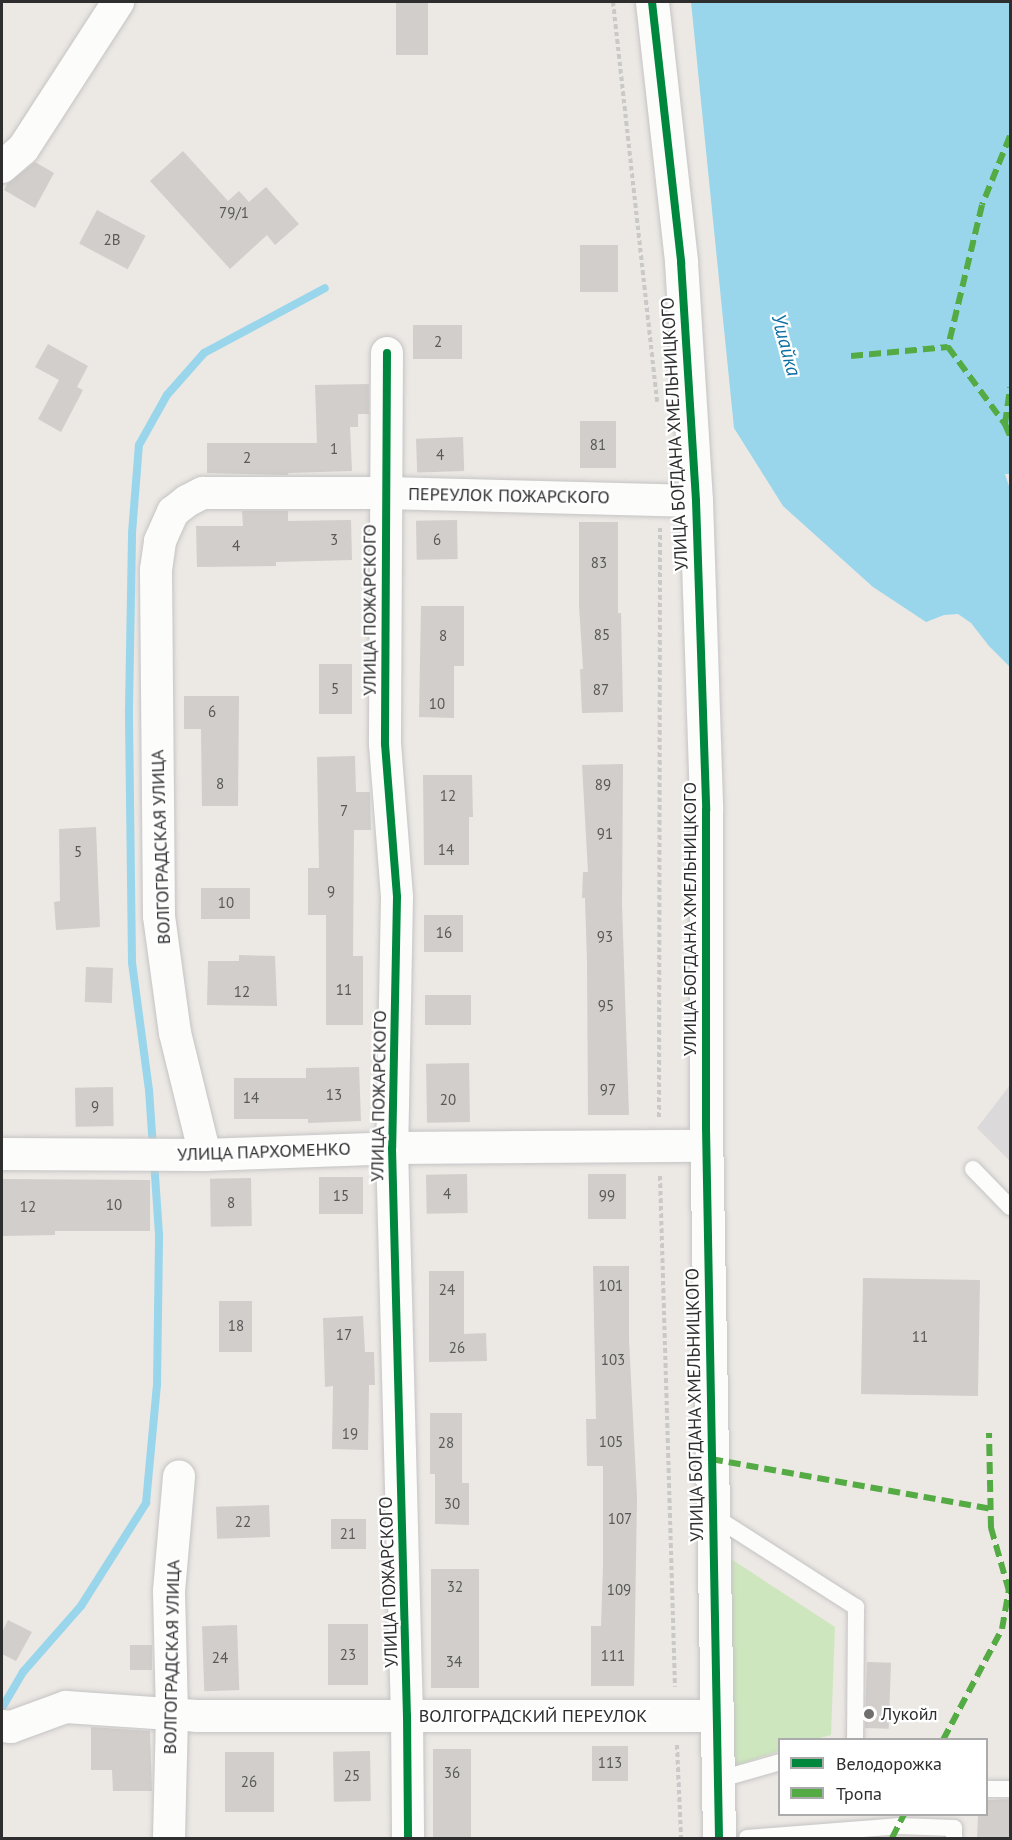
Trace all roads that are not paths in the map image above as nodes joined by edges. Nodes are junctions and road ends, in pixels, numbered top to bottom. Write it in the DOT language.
graph roads {
  1 [pos="118,2"];
  2 [pos="652,2"];
  3 [pos="2,166"];
  4 [pos="387,353"];
  5 [pos="386,493"];
  6 [pos="696,501"];
  7 [pos="156,570"];
  8 [pos="706,1146"];
  9 [pos="392,1148"];
  10 [pos="2,1154"];
  11 [pos="205,1155"];
  12 [pos="973,1169"];
  13 [pos="1011,1208"];
  14 [pos="179,1476"];
  15 [pos="712,1515"];
  16 [pos="172,1714"];
  17 [pos="407,1716"];
  18 [pos="715,1716"];
  19 [pos="2,1726"];
  20 [pos="855,1738"];
  21 [pos="778,1763"];
  22 [pos="717,1780"];
  23 [pos="988,1789"];
  24 [pos="1011,1789"];
  25 [pos="954,1827"];
  26 [pos="908,1833"];
  27 [pos="169,1839"];
  28 [pos="408,1839"];
  29 [pos="719,1839"];
  30 [pos="747,1839"];
  1 -- 3 [label="street"];
  2 -- 6 [label="street, УЛИЦА БОГДАНА ХМЕЛЬНИЦКОГО"];
  4 -- 5 [label="street, УЛИЦА ПОЖАРСКОГО"];
  5 -- 6 [label="street, ПЕРЕУЛОК ПОЖАРСКОГО"];
  5 -- 7 [label="street, ПЕРЕУЛОК ПОЖАРСКОГО"];
  5 -- 9 [label="street, УЛИЦА ПОЖАРСКОГО"];
  6 -- 8 [label="street, УЛИЦА БОГДАНА ХМЕЛЬНИЦКОГО"];
  7 -- 11 [label="street, ВОЛГОГРАДСКАЯ УЛИЦА"];
  8 -- 9 [label="street, УЛИЦА ПАРХОМЕНКО"];
  8 -- 15 [label="street, УЛИЦА БОГДАНА ХМЕЛЬНИЦКОГО"];
  9 -- 11 [label="street, УЛИЦА ПАРХОМЕНКО"];
  9 -- 17 [label="street, УЛИЦА ПОЖАРСКОГО"];
  10 -- 11 [label="street, УЛИЦА ПАРХОМЕНКО"];
  12 -- 13 [label="lane"];
  14 -- 16 [label="street, ВОЛГОГРАДСКАЯ УЛИЦА"];
  15 -- 18 [label="street, УЛИЦА БОГДАНА ХМЕЛЬНИЦКОГО"];
  15 -- 20 [label="lane"];
  16 -- 17 [label="street, ВОЛГОГРАДСКИЙ ПЕРЕУЛОК"];
  16 -- 19 [label="street, ВОЛГОГРАДСКИЙ ПЕРЕУЛОК"];
  16 -- 27 [label="street, ВОЛГОГРАДСКАЯ УЛИЦА"];
  17 -- 18 [label="street, ВОЛГОГРАДСКИЙ ПЕРЕУЛОК"];
  17 -- 28 [label="street, УЛИЦА ПОЖАРСКОГО"];
  18 -- 22 [label="street, УЛИЦА БОГДАНА ХМЕЛЬНИЦКОГО"];
  21 -- 22 [label="lane"];
  22 -- 29 [label="street, УЛИЦА БОГДАНА ХМЕЛЬНИЦКОГО"];
  23 -- 24 [label="lane"];
  25 -- 26 [label="lane"];
  26 -- 30 [label="lane"];
}
